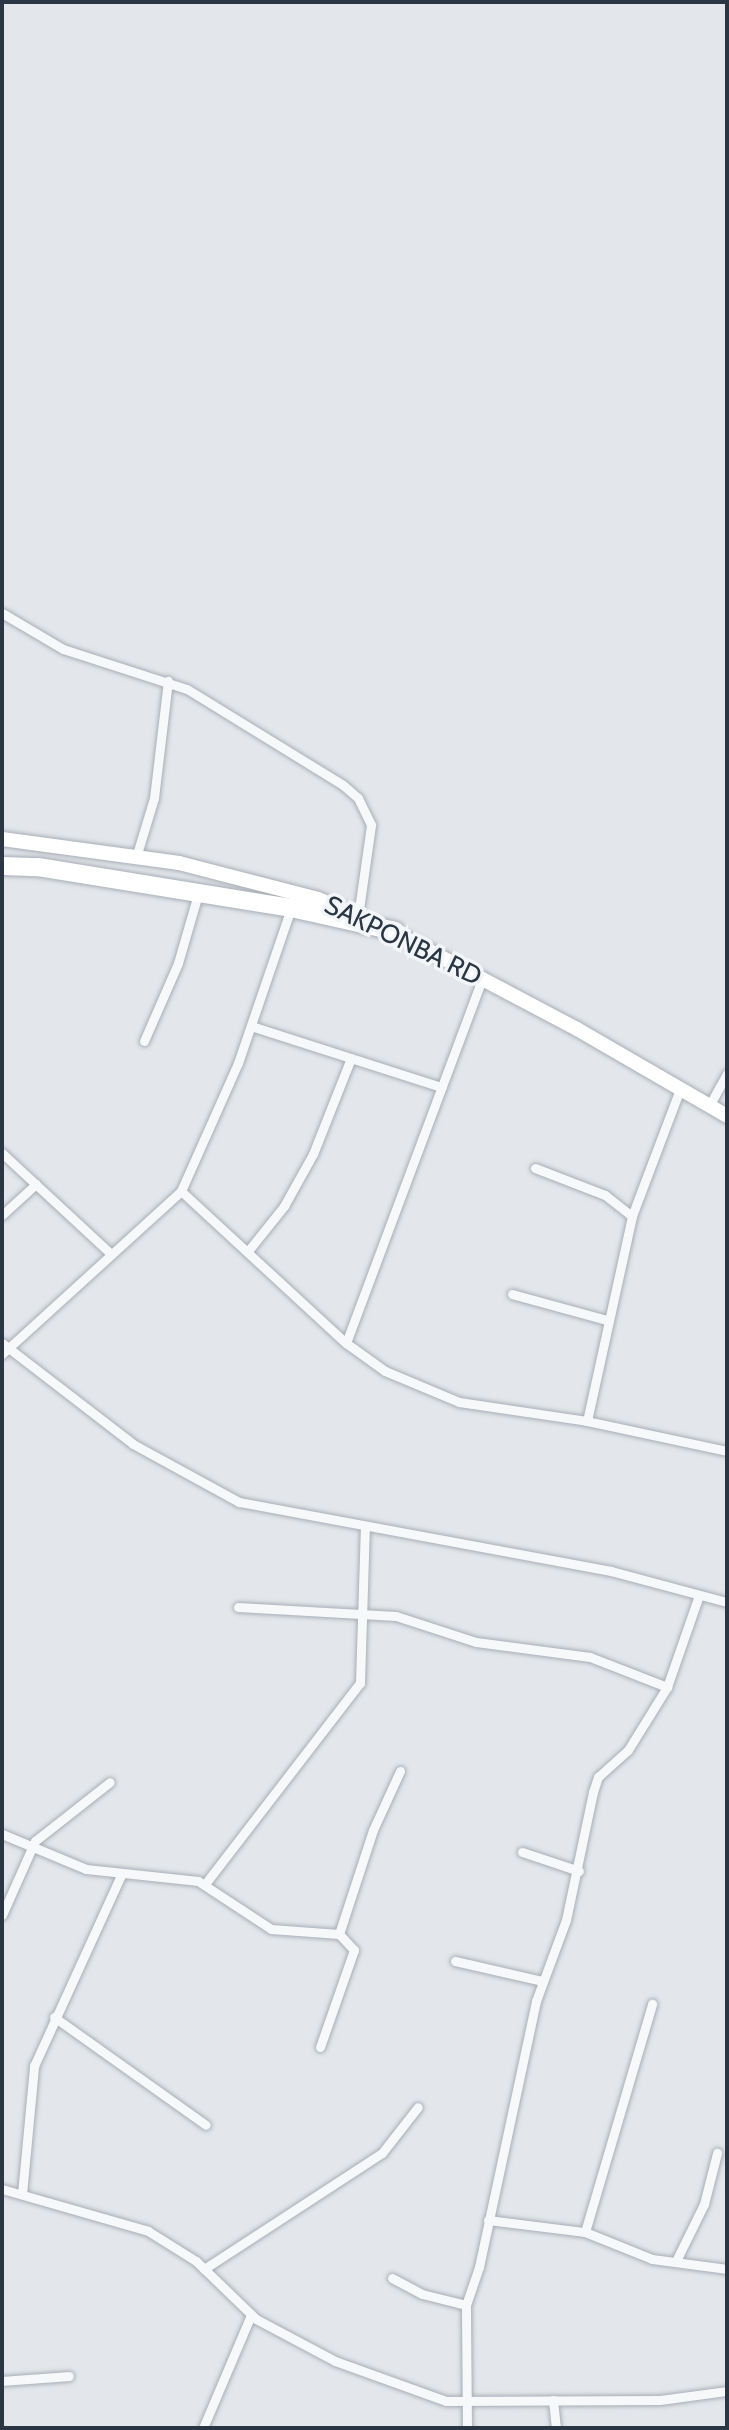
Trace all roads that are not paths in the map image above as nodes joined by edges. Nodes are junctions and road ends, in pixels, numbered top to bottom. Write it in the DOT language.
graph roads {
  1 [pos="2,613"];
  2 [pos="168,681"];
  3 [pos="2,839"];
  4 [pos="137,854"];
  5 [pos="2,866"];
  6 [pos="198,894"];
  7 [pos="291,908"];
  8 [pos="358,916"];
  9 [pos="395,931"];
  10 [pos="482,979"];
  11 [pos="251,1026"];
  12 [pos="144,1041"];
  13 [pos="351,1058"];
  14 [pos="727,1074"];
  15 [pos="441,1087"];
  16 [pos="680,1089"];
  17 [pos="709,1106"];
  18 [pos="727,1116"];
  19 [pos="2,1153"];
  20 [pos="535,1168"];
  21 [pos="36,1184"];
  22 [pos="181,1191"];
  23 [pos="2,1215"];
  24 [pos="632,1216"];
  25 [pos="248,1251"];
  26 [pos="111,1254"];
  27 [pos="512,1294"];
  28 [pos="607,1320"];
  29 [pos="346,1343"];
  30 [pos="4,1349"];
  31 [pos="587,1421"];
  32 [pos="727,1451"];
  33 [pos="365,1526"];
  34 [pos="699,1595"];
  35 [pos="727,1602"];
  36 [pos="238,1607"];
  37 [pos="362,1611"];
  38 [pos="667,1687"];
  39 [pos="400,1771"];
  40 [pos="110,1782"];
  41 [pos="2,1834"];
  42 [pos="31,1848"];
  43 [pos="522,1852"];
  44 [pos="579,1871"];
  45 [pos="121,1875"];
  46 [pos="205,1884"];
  47 [pos="2,1915"];
  48 [pos="339,1934"];
  49 [pos="455,1961"];
  50 [pos="542,1981"];
  51 [pos="652,2004"];
  52 [pos="54,2017"];
  53 [pos="320,2047"];
  54 [pos="418,2107"];
  55 [pos="206,2125"];
  56 [pos="717,2153"];
  57 [pos="2,2189"];
  58 [pos="22,2194"];
  59 [pos="488,2220"];
  60 [pos="585,2232"];
  61 [pos="676,2261"];
  62 [pos="204,2269"];
  63 [pos="727,2269"];
  64 [pos="392,2278"];
  65 [pos="466,2305"];
  66 [pos="251,2315"];
  67 [pos="69,2376"];
  68 [pos="2,2381"];
  69 [pos="727,2391"];
  70 [pos="553,2400"];
  71 [pos="470,2403"];
  72 [pos="203,2428"];
  73 [pos="467,2428"];
  74 [pos="556,2428"];
  1 -- 2 [label="street"];
  2 -- 4 [label="street"];
  2 -- 8 [label="street"];
  3 -- 4 [label="main road, SAKPONBA RD"];
  4 -- 8 [label="main road, SAKPONBA RD"];
  5 -- 6 [label="highway"];
  6 -- 7 [label="highway"];
  6 -- 12 [label="street"];
  7 -- 9 [label="highway"];
  7 -- 11 [label="street"];
  8 -- 9 [label="main road, SAKPONBA RD"];
  9 -- 10 [label="main road, SAKPONBA RD"];
  10 -- 15 [label="street"];
  10 -- 16 [label="main road, SAKPONBA RD"];
  11 -- 13 [label="street"];
  11 -- 22 [label="street"];
  13 -- 15 [label="street"];
  13 -- 25 [label="street"];
  14 -- 17 [label="street"];
  15 -- 29 [label="street"];
  16 -- 17 [label="main road, SAKPONBA RD"];
  16 -- 24 [label="street"];
  17 -- 18 [label="main road, SAKPONBA RD"];
  19 -- 21 [label="street"];
  20 -- 24 [label="street"];
  21 -- 23 [label="street"];
  21 -- 26 [label="street"];
  22 -- 25 [label="street"];
  22 -- 26 [label="street"];
  24 -- 28 [label="street"];
  25 -- 29 [label="street"];
  26 -- 30 [label="street"];
  27 -- 28 [label="street"];
  28 -- 31 [label="street"];
  29 -- 31 [label="street"];
  30 -- 33 [label="street"];
  31 -- 32 [label="street"];
  33 -- 34 [label="street"];
  33 -- 37 [label="street"];
  34 -- 35 [label="street"];
  34 -- 38 [label="street"];
  36 -- 37 [label="street"];
  37 -- 38 [label="street"];
  37 -- 46 [label="street"];
  38 -- 44 [label="street"];
  39 -- 48 [label="street"];
  40 -- 42 [label="street"];
  41 -- 42 [label="street"];
  42 -- 45 [label="street"];
  42 -- 47 [label="street"];
  43 -- 44 [label="street"];
  44 -- 50 [label="street"];
  45 -- 46 [label="street"];
  45 -- 52 [label="street"];
  46 -- 48 [label="street"];
  48 -- 53 [label="street"];
  49 -- 50 [label="street"];
  50 -- 59 [label="street"];
  51 -- 60 [label="street"];
  52 -- 55 [label="street"];
  52 -- 58 [label="street"];
  54 -- 62 [label="street"];
  56 -- 61 [label="street"];
  57 -- 58 [label="street"];
  58 -- 62 [label="street"];
  59 -- 60 [label="street"];
  59 -- 65 [label="street"];
  60 -- 61 [label="street"];
  61 -- 63 [label="street"];
  62 -- 66 [label="street"];
  64 -- 65 [label="street"];
  65 -- 71 [label="street"];
  66 -- 71 [label="street"];
  66 -- 72 [label="street"];
  67 -- 68 [label="street"];
  69 -- 70 [label="street"];
  70 -- 71 [label="street"];
  70 -- 74 [label="street"];
  71 -- 73 [label="street"];
}
